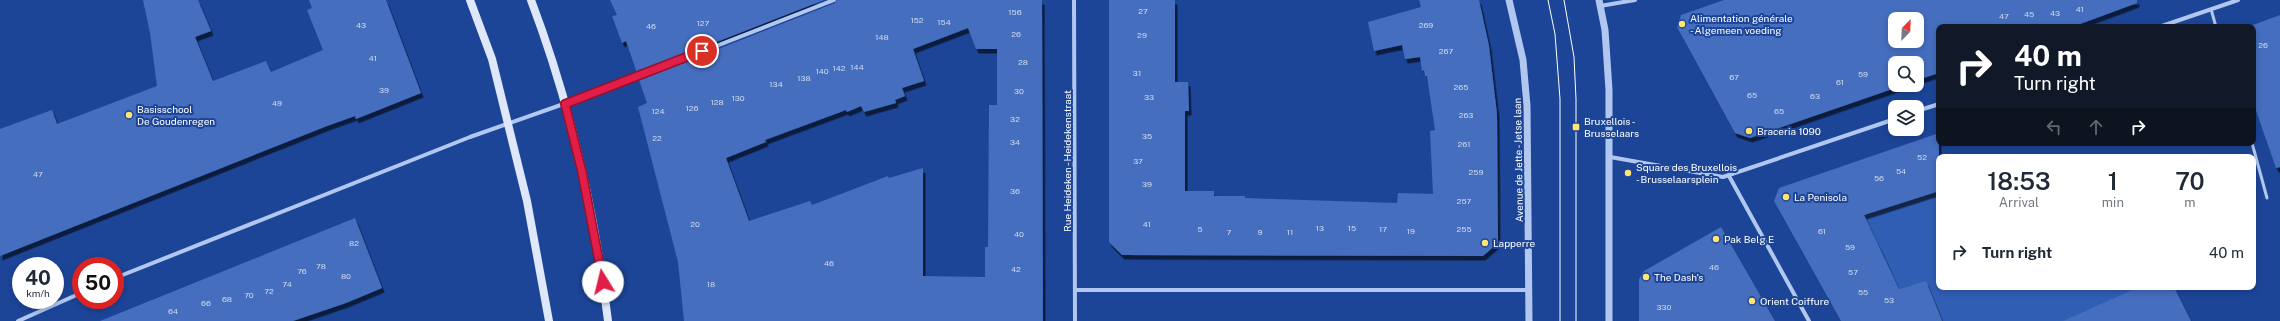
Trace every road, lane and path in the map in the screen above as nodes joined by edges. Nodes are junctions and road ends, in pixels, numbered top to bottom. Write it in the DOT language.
graph roads {
  1 [pos="470,0"];
  2 [pos="531,0"];
  3 [pos="834,0"];
  4 [pos="1074,0"];
  5 [pos="1509,0"];
  6 [pos="1635,0"];
  7 [pos="2238,0"];
  8 [pos="1600,3"];
  9 [pos="2211,9"];
  10 [pos="2168,24"];
  11 [pos="2215,24"];
  12 [pos="565,104"];
  13 [pos="1936,105"];
  14 [pos="1924,109"];
  15 [pos="1888,121"];
  16 [pos="508,124"];
  17 [pos="1610,157"];
  18 [pos="2256,159"];
  19 [pos="1729,176"];
  20 [pos="2266,198"];
  21 [pos="124,274"];
  22 [pos="1075,290"];
  23 [pos="1529,290"];
  24 [pos="72,297"];
  25 [pos="18,321"];
  26 [pos="549,321"];
  27 [pos="608,321"];
  28 [pos="1075,321"];
  29 [pos="1529,321"];
  30 [pos="1609,321"];
  31 [pos="1809,321"];
  1 -- 16 [label="main road"];
  2 -- 12 [label="main road"];
  3 -- 12 [label="street"];
  4 -- 22 [label="street, Rue Heideken - Heidekenstraat"];
  5 -- 23 [label="street, Avenue de Jette - Jetse laan"];
  6 -- 8 [label="street"];
  7 -- 9 [label="street"];
  8 -- 17 [label="street"];
  9 -- 10 [label="street"];
  9 -- 11 [label="lane"];
  12 -- 16 [label="street"];
  12 -- 27 [label="main road"];
  13 -- 14 [label="street"];
  15 -- 19 [label="street"];
  16 -- 21 [label="street"];
  16 -- 26 [label="main road"];
  17 -- 19 [label="street"];
  17 -- 30 [label="street"];
  18 -- 20 [label="lane"];
  19 -- 31 [label="street"];
  22 -- 23 [label="street"];
  22 -- 28 [label="street, Rue Heideken - Heidekenstraat"];
  23 -- 29 [label="street, Avenue de Jette - Jetse laan"];
  24 -- 25 [label="street"];
}
